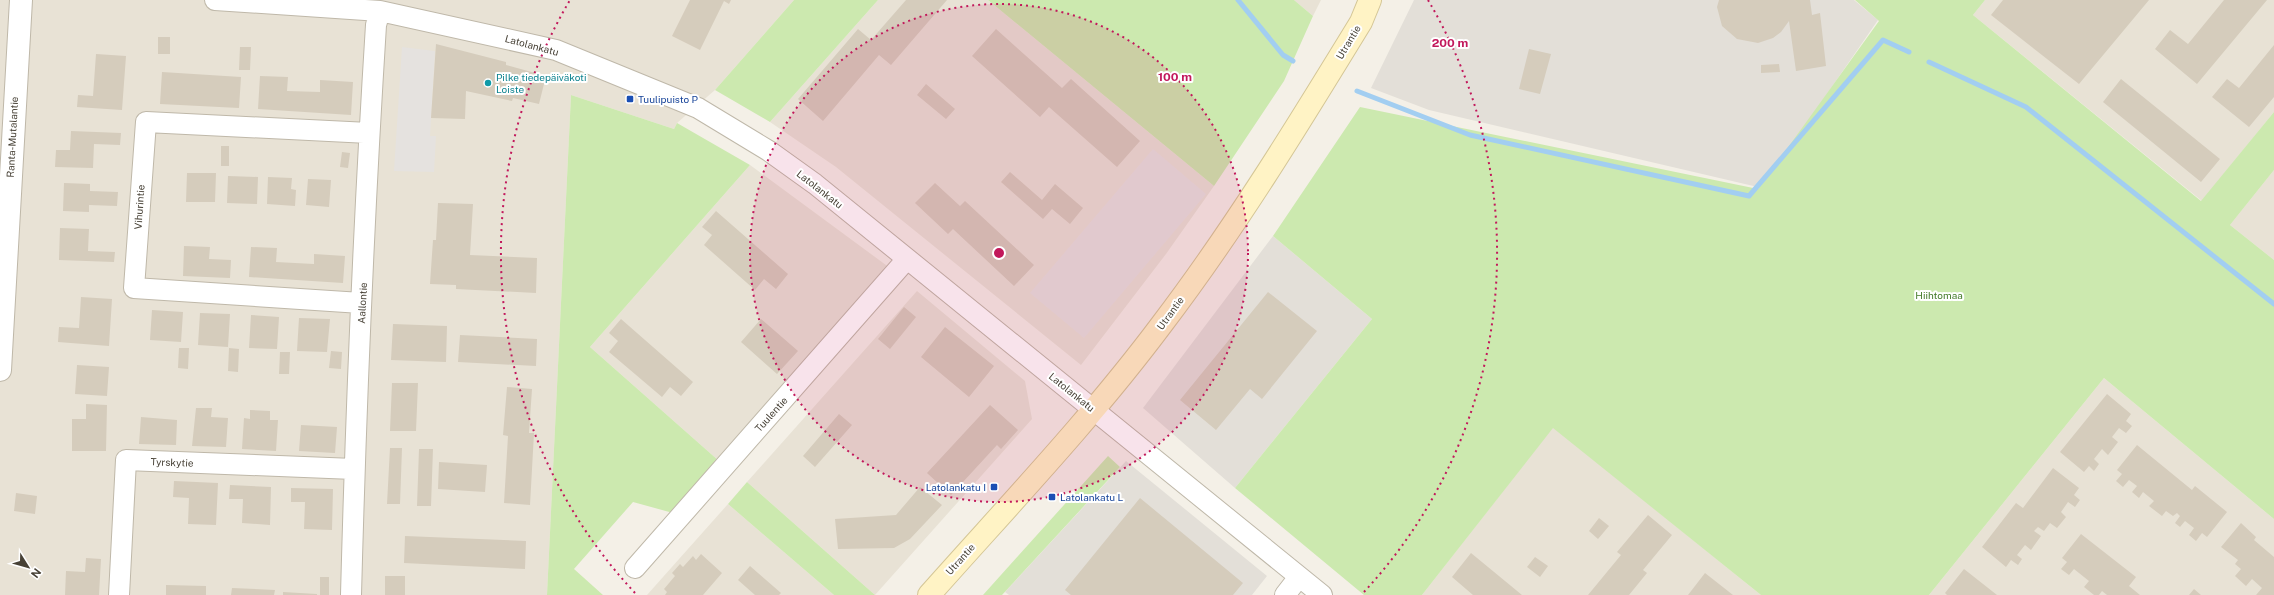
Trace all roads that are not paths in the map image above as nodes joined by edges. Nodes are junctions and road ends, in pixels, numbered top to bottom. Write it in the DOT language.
graph roads {
  1 [pos="21,0"];
  2 [pos="215,0"];
  3 [pos="1370,0"];
  4 [pos="380,11"];
  5 [pos="369,133"];
  6 [pos="3,237"];
  7 [pos="907,259"];
  8 [pos="362,303"];
  9 [pos="0,370"];
  10 [pos="1094,409"];
  11 [pos="354,469"];
  12 [pos="635,568"];
  13 [pos="1299,577"];
  14 [pos="119,595"];
  15 [pos="351,595"];
  16 [pos="929,595"];
  17 [pos="1285,595"];
  18 [pos="1322,595"];
  1 -- 6 [label="street, Ranta-Mutalantie"];
  2 -- 4 [label="street, Latolankatu"];
  3 -- 10 [label="main road, Utrantie"];
  4 -- 5 [label="street, Aallontie"];
  4 -- 7 [label="street, Latolankatu"];
  5 -- 8 [label="street, Aallontie"];
  5 -- 8 [label="street, Vihurintie"];
  6 -- 9 [label="street, Ranta-Mutalantie"];
  7 -- 10 [label="street, Latolankatu"];
  7 -- 12 [label="street, Tuulentie"];
  8 -- 11 [label="street, Aallontie"];
  10 -- 13 [label="street, Latolankatu"];
  10 -- 16 [label="main road, Utrantie"];
  11 -- 14 [label="street, Tyrskytie"];
  11 -- 15 [label="street, Aallontie"];
  13 -- 17 [label="street"];
  13 -- 18 [label="street, Latolankatu"];
}
